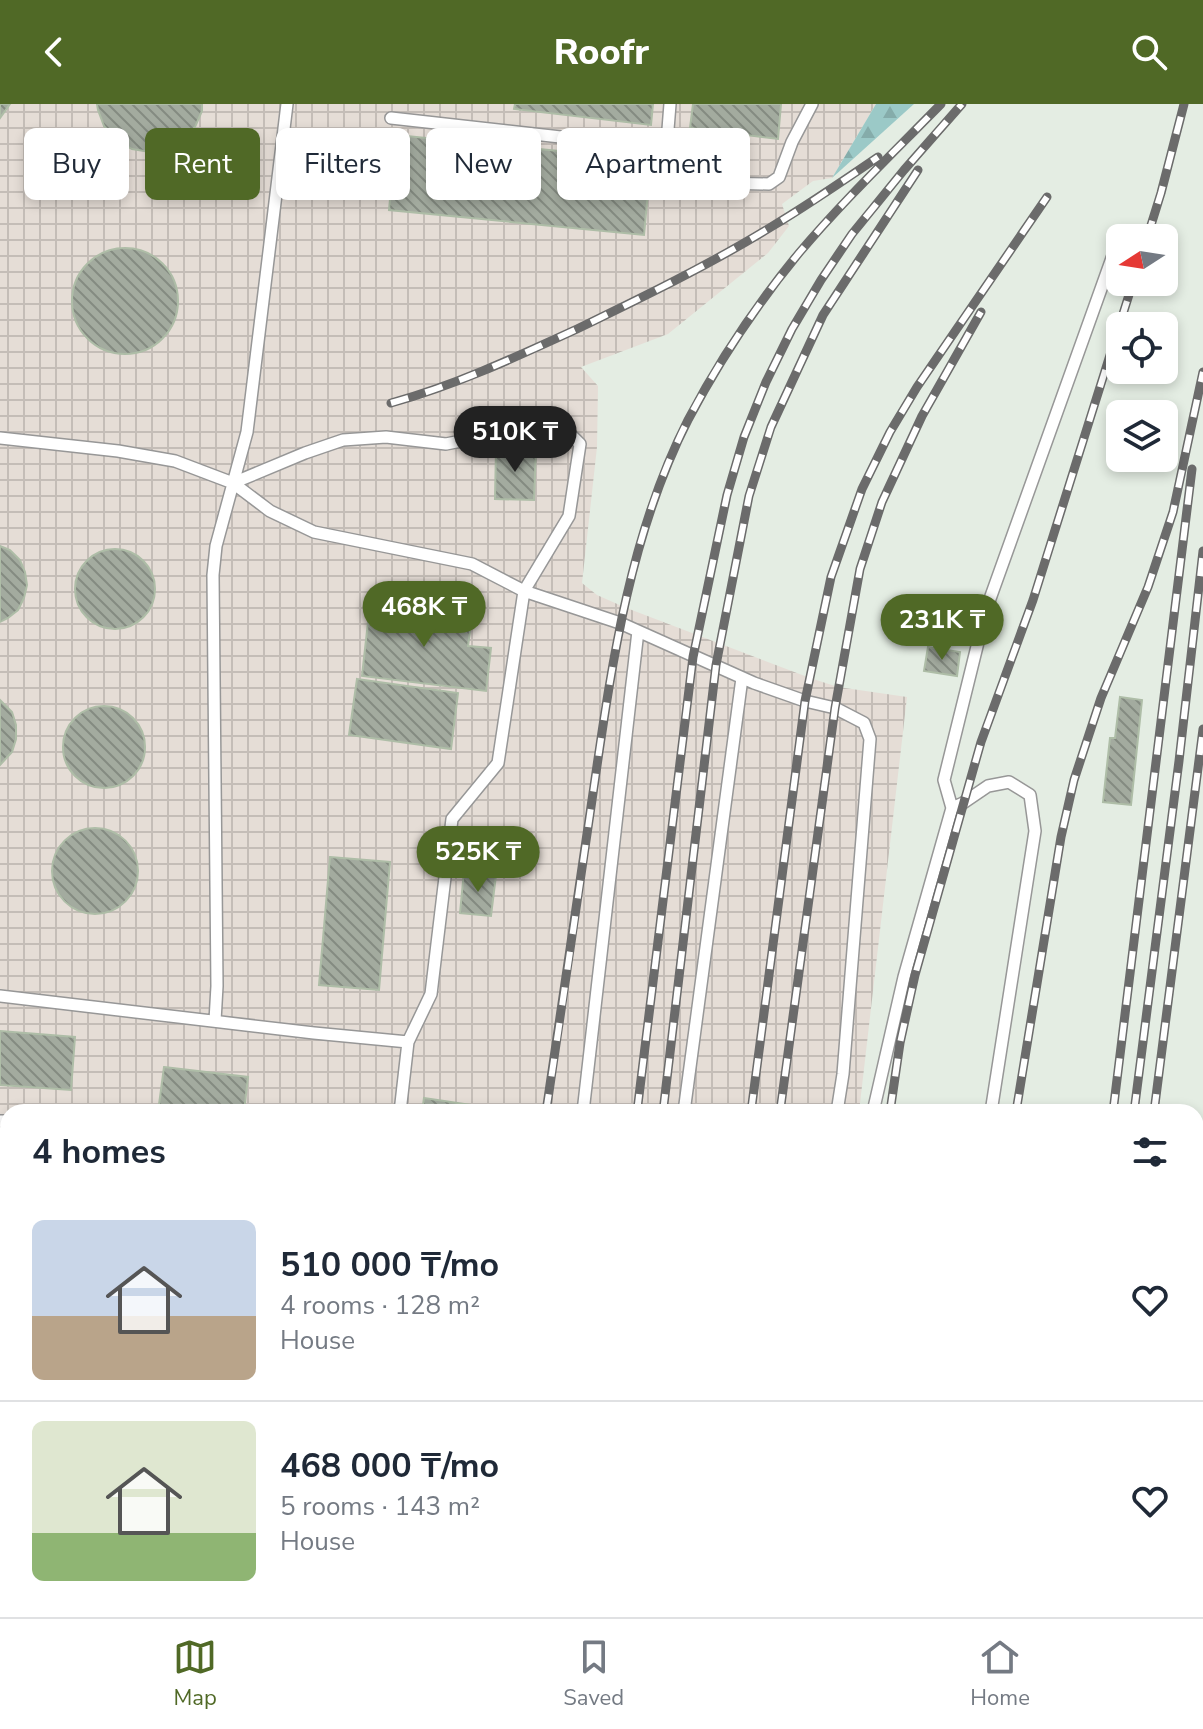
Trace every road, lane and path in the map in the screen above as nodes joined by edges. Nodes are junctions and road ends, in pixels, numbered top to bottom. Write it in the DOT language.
graph roads {
  1 [pos="287,104"];
  2 [pos="670,104"];
  3 [pos="812,104"];
  4 [pos="391,118"];
  5 [pos="668,128"];
  6 [pos="557,137"];
  7 [pos="750,184"];
  8 [pos="1106,274"];
  9 [pos="0,438"];
  10 [pos="233,483"];
  11 [pos="524,591"];
  12 [pos="638,631"];
  13 [pos="742,678"];
  14 [pos="952,808"];
  15 [pos="0,996"];
  16 [pos="215,1021"];
  17 [pos="408,1042"];
  18 [pos="401,1104"];
  19 [pos="584,1104"];
  20 [pos="685,1104"];
  21 [pos="838,1104"];
  22 [pos="875,1104"];
  23 [pos="992,1104"];
  1 -- 10 [label="lane"];
  2 -- 5 [label="lane"];
  3 -- 7 [label="lane"];
  4 -- 6 [label="lane"];
  8 -- 14 [label="lane"];
  9 -- 10 [label="lane"];
  10 -- 11 [label="lane"];
  10 -- 11 [label="lane"];
  10 -- 16 [label="lane"];
  11 -- 12 [label="lane"];
  11 -- 17 [label="lane"];
  12 -- 13 [label="lane"];
  12 -- 19 [label="lane"];
  13 -- 20 [label="lane"];
  13 -- 21 [label="lane"];
  14 -- 22 [label="lane"];
  14 -- 23 [label="lane"];
  15 -- 16 [label="lane"];
  16 -- 17 [label="lane"];
  17 -- 18 [label="lane"];
}
